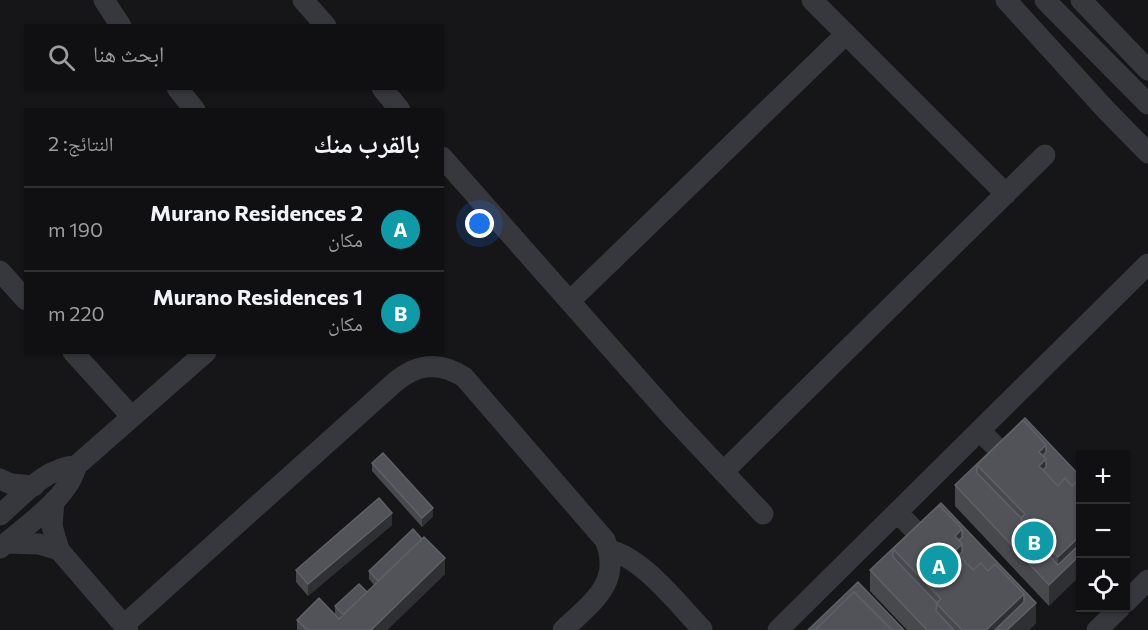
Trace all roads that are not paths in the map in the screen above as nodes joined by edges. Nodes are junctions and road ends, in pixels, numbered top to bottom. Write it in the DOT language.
graph roads {
  1 [pos="104,0"];
  2 [pos="303,0"];
  3 [pos="812,0"];
  4 [pos="1006,0"];
  5 [pos="1045,0"];
  6 [pos="1081,0"];
  7 [pos="120,24"];
  8 [pos="324,24"];
  9 [pos="846,34"];
  10 [pos="1148,70"];
  11 [pos="179,90"];
  12 [pos="384,90"];
  13 [pos="1148,104"];
  14 [pos="193,108"];
  15 [pos="398,108"];
  16 [pos="1148,153"];
  17 [pos="1045,155"];
  18 [pos="444,159"];
  19 [pos="1006,194"];
  20 [pos="1148,264"];
  21 [pos="0,271"];
  22 [pos="24,298"];
  23 [pos="570,301"];
  24 [pos="75,354"];
  25 [pos="204,354"];
  26 [pos="132,417"];
  27 [pos="980,430"];
  28 [pos="1006,457"];
  29 [pos="76,466"];
  30 [pos="723,472"];
  31 [pos="0,479"];
  32 [pos="34,486"];
  33 [pos="54,501"];
  34 [pos="897,512"];
  35 [pos="763,514"];
  36 [pos="0,515"];
  37 [pos="924,540"];
  38 [pos="3,545"];
  39 [pos="59,550"];
  40 [pos="609,550"];
  41 [pos="1148,580"];
  42 [pos="1130,597"];
  43 [pos="1116,612"];
  44 [pos="126,628"];
  45 [pos="702,629"];
  46 [pos="780,629"];
  47 [pos="563,630"];
  48 [pos="1097,630"];
  1 -- 7 [label="street"];
  2 -- 8 [label="street"];
  3 -- 9 [label="street"];
  4 -- 16 [label="street"];
  5 -- 13 [label="street"];
  6 -- 10 [label="street"];
  9 -- 19 [label="street"];
  9 -- 23 [label="street"];
  11 -- 14 [label="street"];
  12 -- 15 [label="street"];
  17 -- 19 [label="street"];
  18 -- 23 [label="street"];
  19 -- 30 [label="street"];
  20 -- 27 [label="street"];
  21 -- 22 [label="street"];
  23 -- 30 [label="street"];
  24 -- 26 [label="street"];
  25 -- 26 [label="street"];
  26 -- 29 [label="street"];
  27 -- 28 [label="street"];
  27 -- 34 [label="street"];
  29 -- 32 [label="street"];
  29 -- 33 [label="street"];
  30 -- 35 [label="street"];
  31 -- 32 [label="street"];
  32 -- 36 [label="street"];
  33 -- 38 [label="street"];
  33 -- 39 [label="street"];
  34 -- 37 [label="street"];
  34 -- 46 [label="street"];
  38 -- 39 [label="street"];
  39 -- 44 [label="street"];
  40 -- 44 [label="street"];
  40 -- 45 [label="street"];
  40 -- 47 [label="street"];
  41 -- 42 [label="street"];
  43 -- 48 [label="street"];
}
